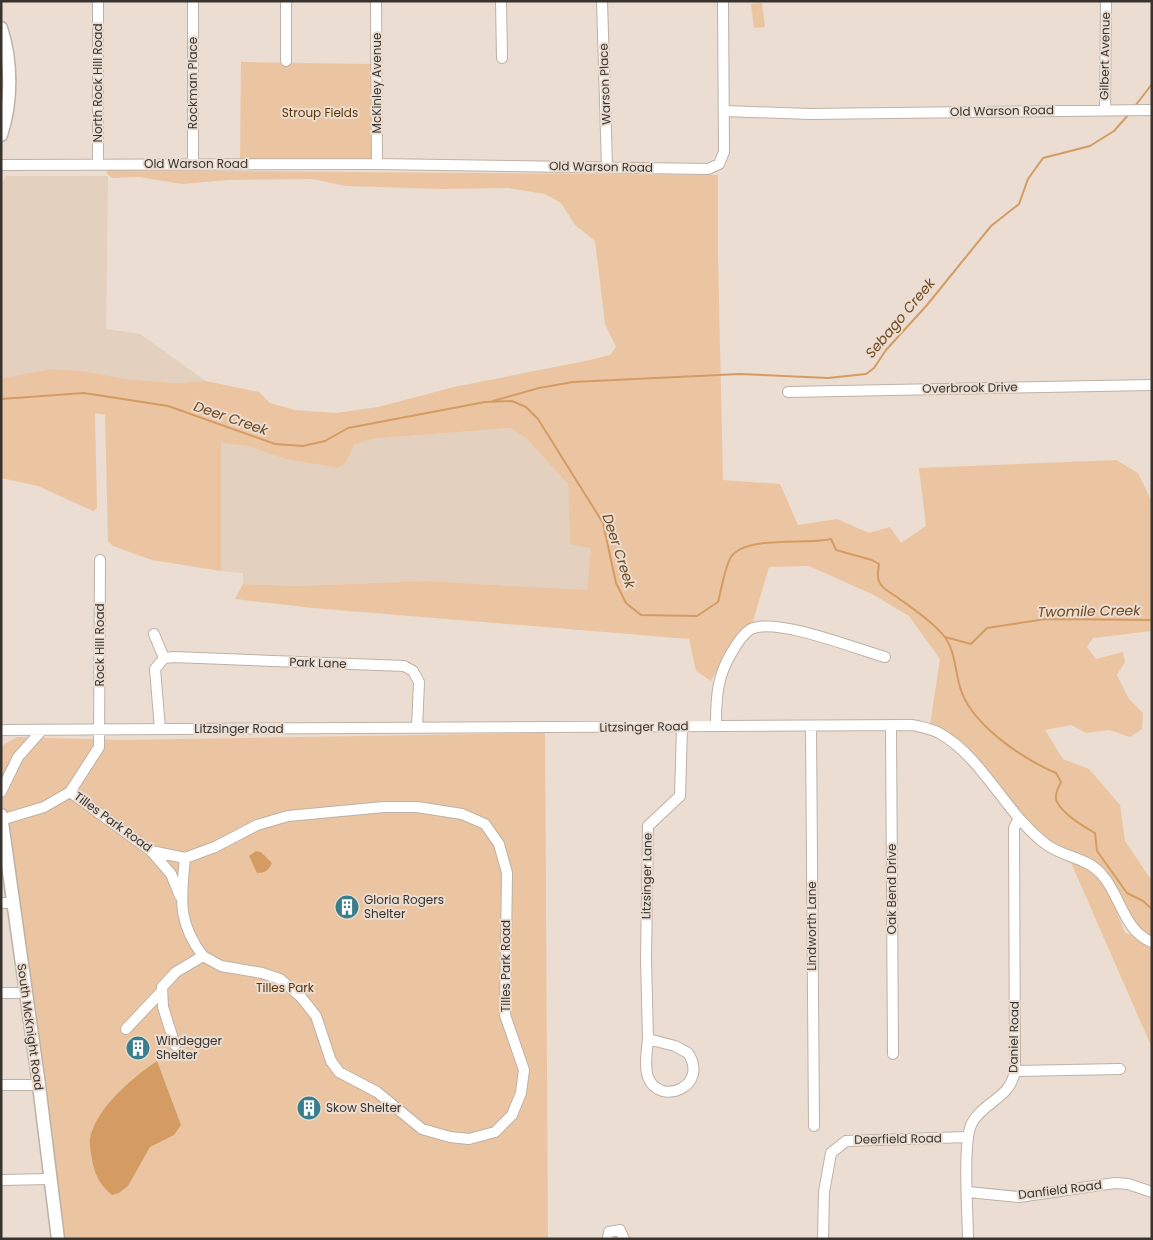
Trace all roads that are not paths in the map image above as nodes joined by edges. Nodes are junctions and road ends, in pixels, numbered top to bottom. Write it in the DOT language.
graph roads {
  1 [pos="98,1"];
  2 [pos="193,1"];
  3 [pos="286,1"];
  4 [pos="376,1"];
  5 [pos="500,1"];
  6 [pos="602,1"];
  7 [pos="723,1"];
  8 [pos="1106,1"];
  9 [pos="1,28"];
  10 [pos="502,58"];
  11 [pos="286,61"];
  12 [pos="1105,110"];
  13 [pos="1152,110"];
  14 [pos="726,111"];
  15 [pos="1,135"];
  16 [pos="193,164"];
  17 [pos="377,164"];
  18 [pos="1,165"];
  19 [pos="98,165"];
  20 [pos="607,167"];
  21 [pos="1152,385"];
  22 [pos="788,392"];
  23 [pos="100,560"];
  24 [pos="154,634"];
  25 [pos="885,657"];
  26 [pos="164,658"];
  27 [pos="892,725"];
  28 [pos="716,726"];
  29 [pos="811,726"];
  30 [pos="682,727"];
  31 [pos="417,728"];
  32 [pos="160,729"];
  33 [pos="1,730"];
  34 [pos="42,730"];
  35 [pos="100,730"];
  36 [pos="1,792"];
  37 [pos="70,792"];
  38 [pos="1,816"];
  39 [pos="1019,818"];
  40 [pos="2,820"];
  41 [pos="151,851"];
  42 [pos="185,858"];
  43 [pos="181,899"];
  44 [pos="7,903"];
  45 [pos="1152,942"];
  46 [pos="203,956"];
  47 [pos="161,992"];
  48 [pos="1,993"];
  49 [pos="25,993"];
  50 [pos="126,1029"];
  51 [pos="648,1039"];
  52 [pos="175,1045"];
  53 [pos="894,1054"];
  54 [pos="1120,1069"];
  55 [pos="1015,1071"];
  56 [pos="1,1085"];
  57 [pos="39,1085"];
  58 [pos="814,1126"];
  59 [pos="967,1137"];
  60 [pos="49,1179"];
  61 [pos="1,1180"];
  62 [pos="968,1192"];
  63 [pos="1152,1192"];
  64 [pos="58,1239"];
  65 [pos="608,1239"];
  66 [pos="624,1239"];
  67 [pos="824,1239"];
  68 [pos="968,1239"];
  1 -- 19 [label="street, North Rock Hill Road"];
  2 -- 16 [label="street, Rockman Place"];
  3 -- 11 [label="street"];
  4 -- 17 [label="street, McKinley Avenue"];
  5 -- 10 [label="street"];
  6 -- 20 [label="street, Warson Place"];
  7 -- 14 [label="street"];
  8 -- 12 [label="street, Gilbert Avenue"];
  9 -- 15 [label="main road"];
  12 -- 13 [label="street, Old Warson Road"];
  12 -- 14 [label="street, Old Warson Road"];
  14 -- 20 [label="street, Old Warson Road"];
  16 -- 17 [label="street, Old Warson Road"];
  16 -- 19 [label="street, Old Warson Road"];
  17 -- 20 [label="street, Old Warson Road"];
  18 -- 19 [label="street, Old Warson Road"];
  21 -- 22 [label="street, Overbrook Drive"];
  23 -- 35 [label="street, Rock Hill Road"];
  24 -- 26 [label="street"];
  25 -- 28 [label="street"];
  26 -- 31 [label="street, Park Lane"];
  26 -- 32 [label="street"];
  27 -- 29 [label="street, Litzsinger Road"];
  27 -- 39 [label="street, Litzsinger Road"];
  27 -- 53 [label="street, Oak Bend Drive"];
  28 -- 29 [label="street, Litzsinger Road"];
  28 -- 30 [label="street, Litzsinger Road"];
  29 -- 58 [label="street, Lindworth Lane"];
  30 -- 31 [label="street, Litzsinger Road"];
  30 -- 51 [label="street, Litzsinger Lane"];
  31 -- 32 [label="street, Litzsinger Road"];
  32 -- 35 [label="street, Litzsinger Road"];
  33 -- 34 [label="street, Litzsinger Road"];
  34 -- 35 [label="street, Litzsinger Road"];
  34 -- 36 [label="street"];
  35 -- 37 [label="street, Tilles Park Road"];
  37 -- 40 [label="street, Tilles Park Road"];
  37 -- 41 [label="street, Tilles Park Road"];
  38 -- 40 [label="main road, South McKnight Road"];
  39 -- 45 [label="street, Litzsinger Road"];
  39 -- 55 [label="street, Daniel Road"];
  40 -- 44 [label="main road, South McKnight Road"];
  41 -- 42 [label="street, Tilles Park Road"];
  41 -- 43 [label="street"];
  42 -- 43 [label="street"];
  42 -- 46 [label="street, Tilles Park Road"];
  43 -- 46 [label="street"];
  44 -- 49 [label="main road, South McKnight Road"];
  46 -- 47 [label="street"];
  47 -- 50 [label="street"];
  47 -- 52 [label="street"];
  48 -- 49 [label="street"];
  49 -- 57 [label="main road, South McKnight Road"];
  51 -- 51 [label="street, Litzsinger Lane"];
  54 -- 55 [label="street"];
  55 -- 59 [label="street, Daniel Road"];
  56 -- 57 [label="street"];
  57 -- 60 [label="main road, South McKnight Road"];
  59 -- 62 [label="street"];
  59 -- 67 [label="street, Deerfield Road"];
  60 -- 61 [label="street"];
  60 -- 64 [label="main road, South McKnight Road"];
  62 -- 63 [label="street, Danfield Road"];
  62 -- 68 [label="street"];
  65 -- 66 [label="street"];
}
